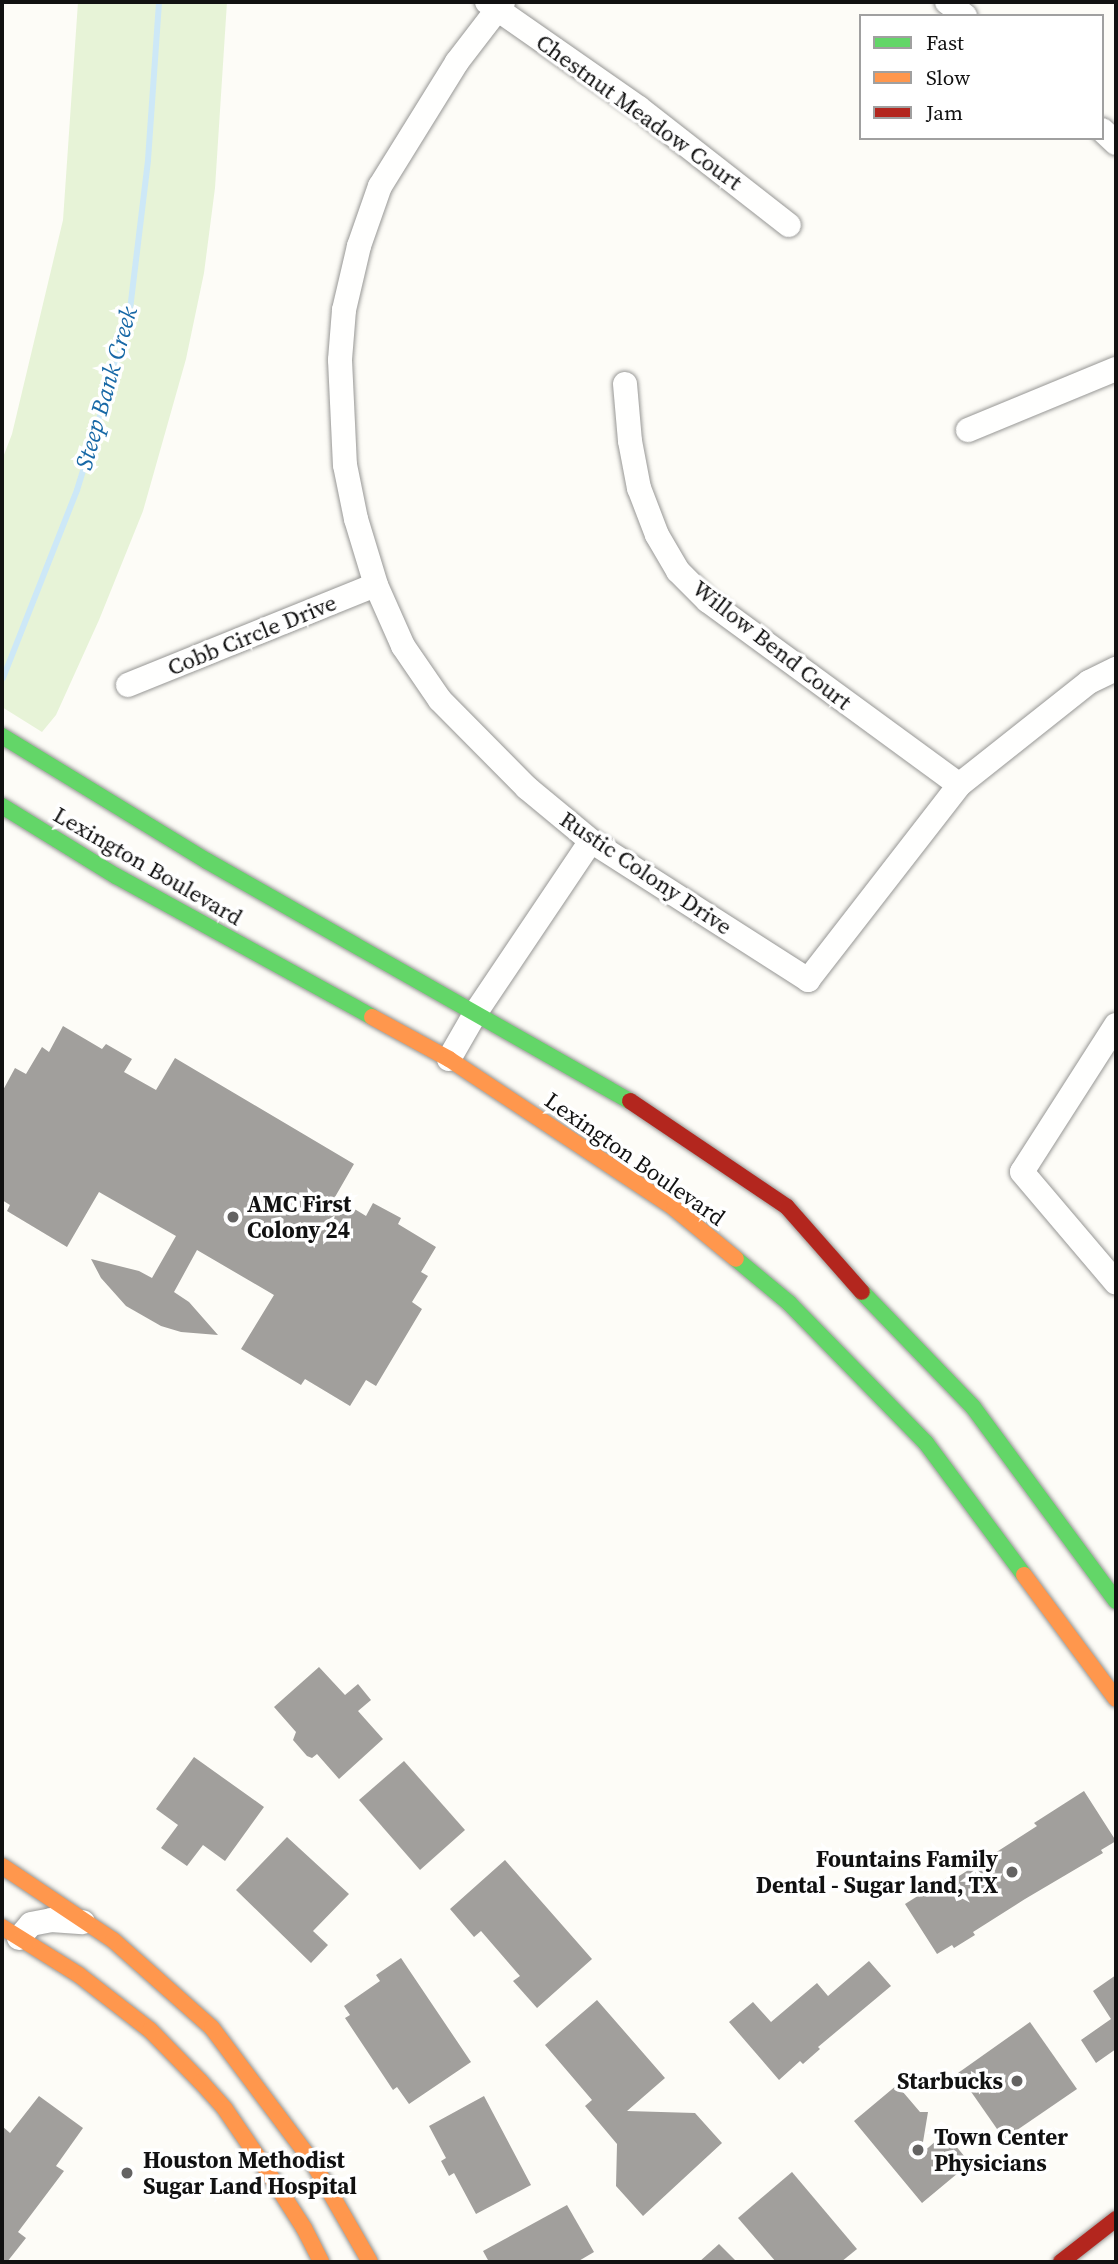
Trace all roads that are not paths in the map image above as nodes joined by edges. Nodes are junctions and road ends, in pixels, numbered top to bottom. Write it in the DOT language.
graph roads {
  1 [pos="947,2"];
  2 [pos="496,4"];
  3 [pos="962,14"];
  4 [pos="789,225"];
  5 [pos="1116,369"];
  6 [pos="625,384"];
  7 [pos="968,429"];
  8 [pos="376,585"];
  9 [pos="1116,669"];
  10 [pos="128,685"];
  11 [pos="2,736"];
  12 [pos="959,785"];
  13 [pos="2,806"];
  14 [pos="591,841"];
  15 [pos="476,1012"];
  16 [pos="1116,1025"];
  17 [pos="449,1059"];
  18 [pos="1116,1283"];
  19 [pos="1116,1601"];
  20 [pos="1116,1699"];
  21 [pos="2,1866"];
  22 [pos="87,1922"];
  23 [pos="10,1933"];
  24 [pos="232,2053"];
  25 [pos="201,2082"];
  26 [pos="1116,2219"];
  27 [pos="1066,2259"];
  28 [pos="321,2262"];
  29 [pos="370,2262"];
  1 -- 3 [label="street"];
  2 -- 4 [label="street, Chestnut Meadow Court"];
  2 -- 8 [label="street, Rustic Colony Drive"];
  5 -- 7 [label="street"];
  6 -- 12 [label="street, Willow Bend Court"];
  8 -- 10 [label="street, Cobb Circle Drive"];
  8 -- 14 [label="street, Rustic Colony Drive"];
  9 -- 12 [label="street"];
  11 -- 15 [label="main road, Lexington Boulevard"];
  12 -- 14 [label="street, Rustic Colony Drive"];
  13 -- 17 [label="main road, Lexington Boulevard"];
  14 -- 15 [label="street"];
  15 -- 17 [label="street"];
  15 -- 19 [label="main road, Lexington Boulevard"];
  16 -- 18 [label="street"];
  17 -- 20 [label="main road, Lexington Boulevard"];
  21 -- 22 [label="main road"];
  22 -- 23 [label="street"];
  22 -- 24 [label="main road"];
  23 -- 25 [label="main road"];
  24 -- 25 [label="street"];
  24 -- 29 [label="main road"];
  25 -- 28 [label="main road"];
  26 -- 27 [label="main road"];
}
